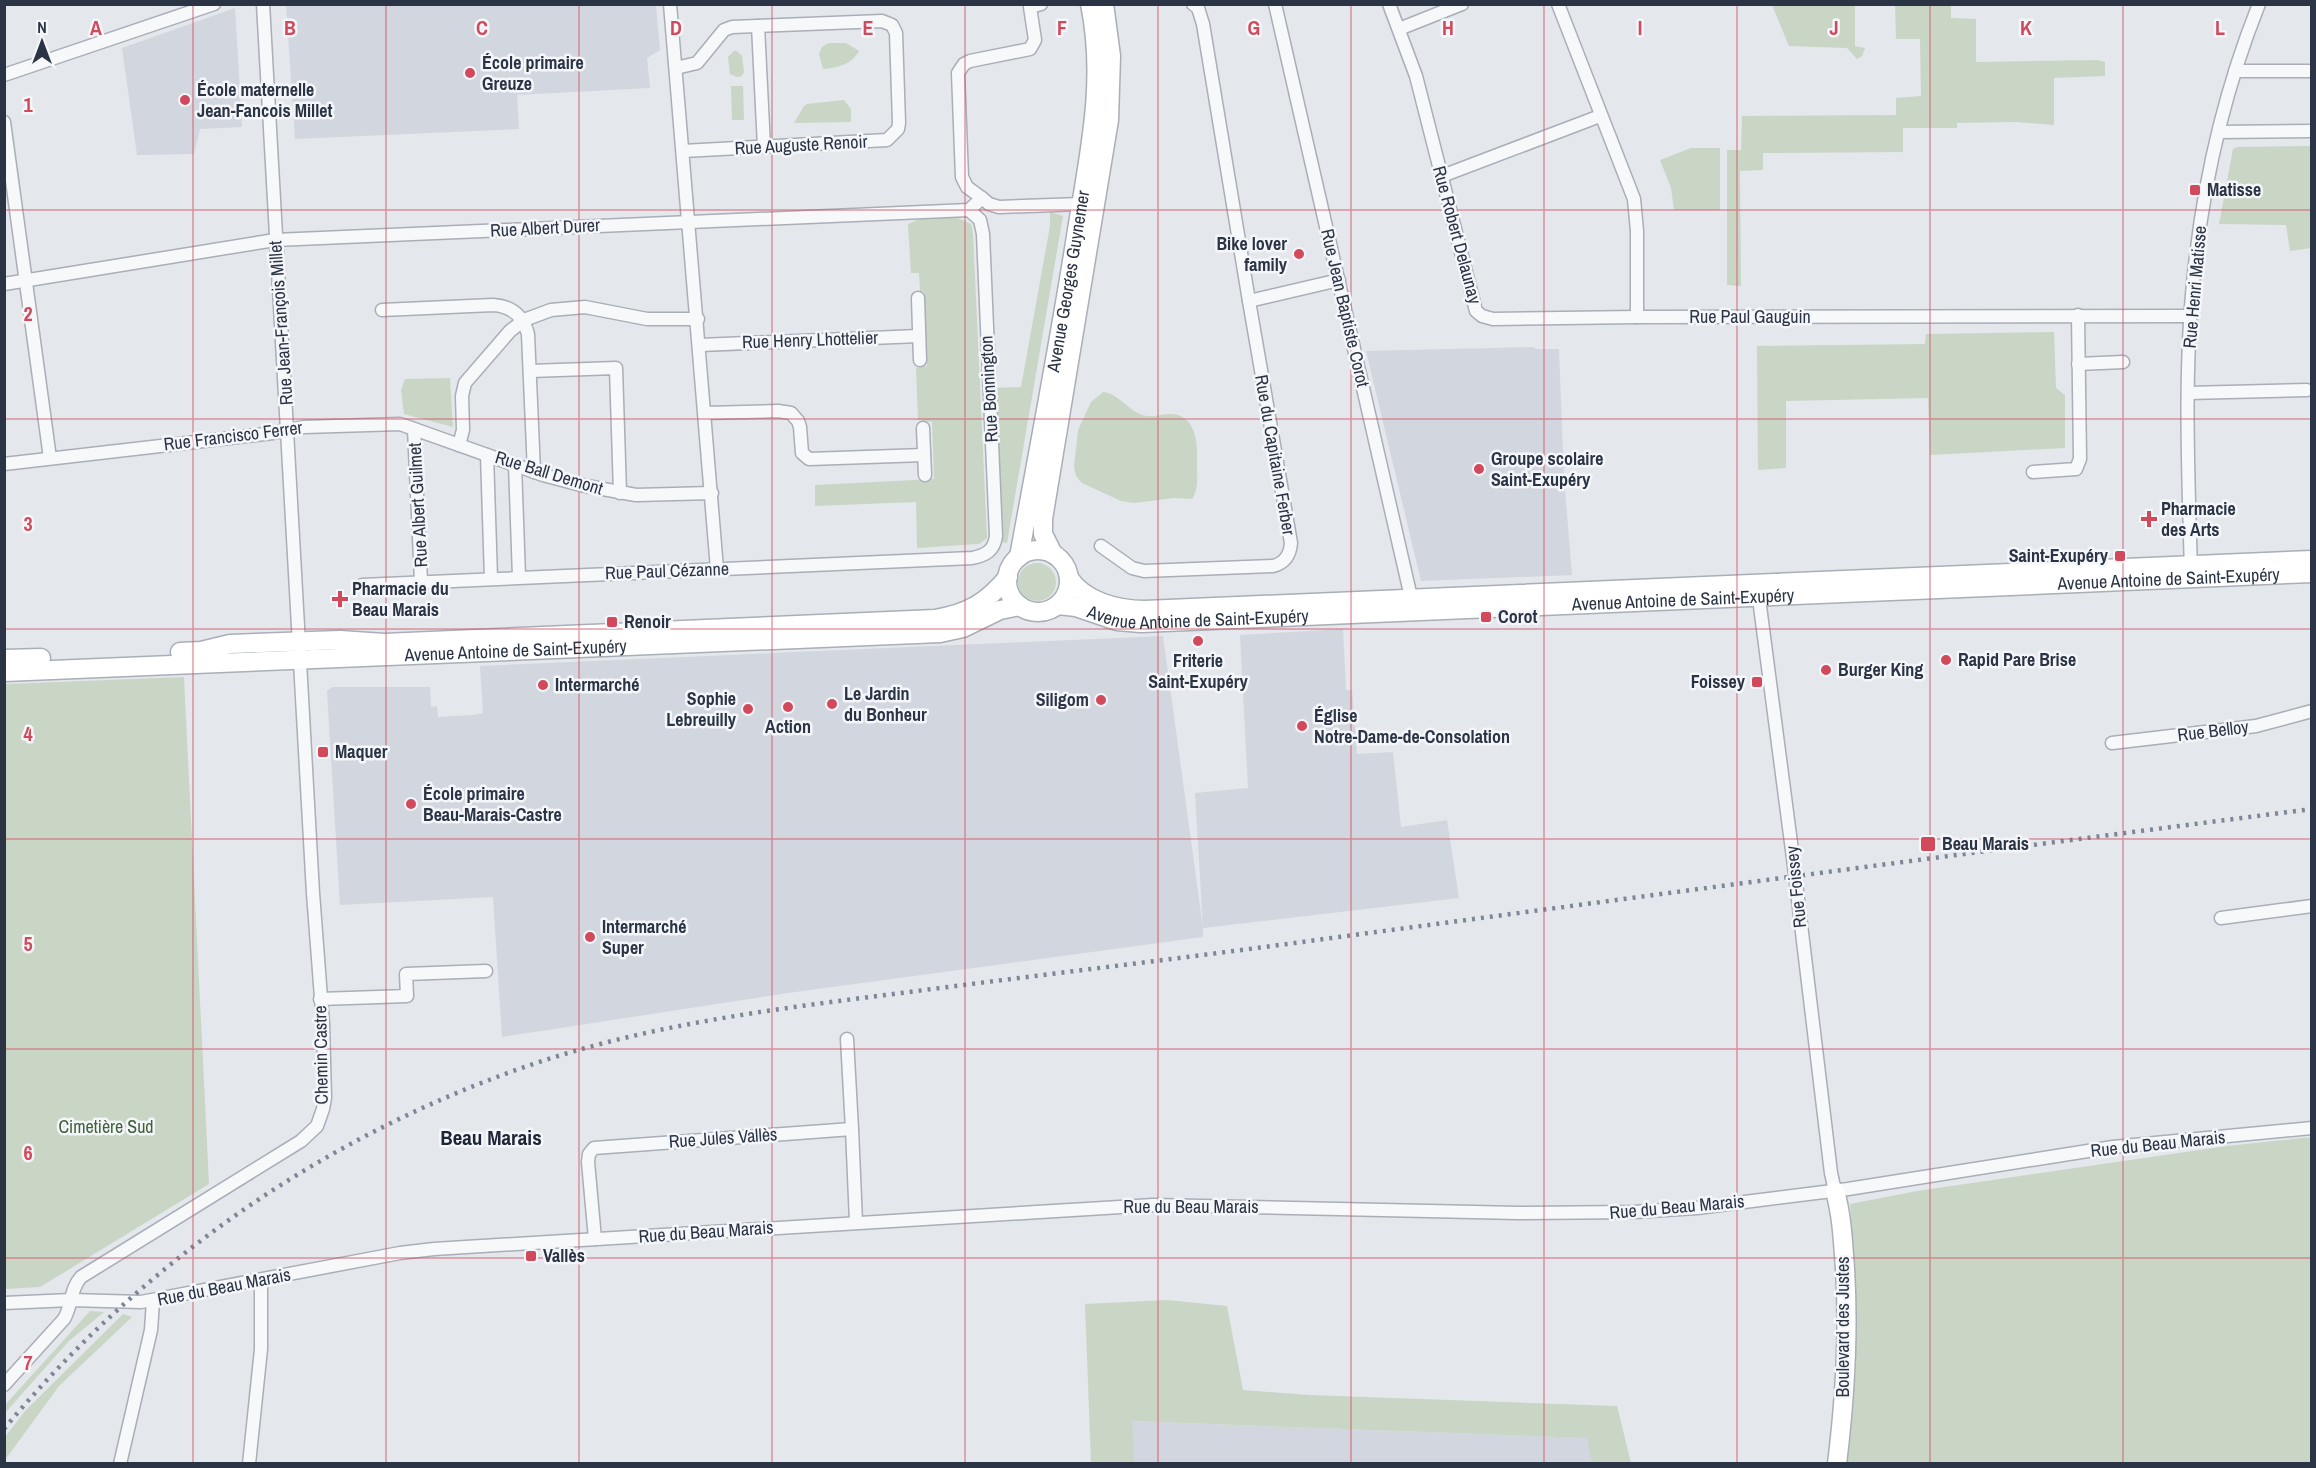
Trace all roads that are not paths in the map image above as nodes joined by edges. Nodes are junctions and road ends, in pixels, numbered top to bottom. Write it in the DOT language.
graph roads {
  1 [pos="214,4"];
  2 [pos="263,4"];
  3 [pos="670,4"];
  4 [pos="1041,4"];
  5 [pos="1089,4"];
  6 [pos="1104,4"];
  7 [pos="1193,4"];
  8 [pos="1275,4"];
  9 [pos="1389,4"];
  10 [pos="1462,4"];
  11 [pos="1558,4"];
  12 [pos="2259,4"];
  13 [pos="758,26"];
  14 [pos="1398,29"];
  15 [pos="676,68"];
  16 [pos="2235,71"];
  17 [pos="2312,71"];
  18 [pos="4,75"];
  19 [pos="1600,116"];
  20 [pos="4,122"];
  21 [pos="2312,131"];
  22 [pos="2219,132"];
  23 [pos="764,147"];
  24 [pos="683,151"];
  25 [pos="1442,176"];
  26 [pos="982,198"];
  27 [pos="1081,204"];
  28 [pos="969,210"];
  29 [pos="690,222"];
  30 [pos="275,240"];
  31 [pos="1339,280"];
  32 [pos="26,281"];
  33 [pos="4,285"];
  34 [pos="918,298"];
  35 [pos="1249,301"];
  36 [pos="382,310"];
  37 [pos="2078,315"];
  38 [pos="2190,316"];
  39 [pos="1637,317"];
  40 [pos="698,319"];
  41 [pos="524,320"];
  42 [pos="919,336"];
  43 [pos="700,345"];
  44 [pos="920,360"];
  45 [pos="2123,363"];
  46 [pos="2078,364"];
  47 [pos="530,371"];
  48 [pos="2307,390"];
  49 [pos="2188,393"];
  50 [pos="705,412"];
  51 [pos="923,428"];
  52 [pos="414,429"];
  53 [pos="288,430"];
  54 [pos="459,445"];
  55 [pos="487,455"];
  56 [pos="924,455"];
  57 [pos="50,458"];
  58 [pos="4,464"];
  59 [pos="514,465"];
  60 [pos="534,472"];
  61 [pos="2033,472"];
  62 [pos="925,475"];
  63 [pos="620,493"];
  64 [pos="712,493"];
  65 [pos="1101,546"];
  66 [pos="1053,554"];
  67 [pos="1019,557"];
  68 [pos="972,558"];
  69 [pos="2312,560"];
  70 [pos="717,569"];
  71 [pos="2191,572"];
  72 [pos="2312,573"];
  73 [pos="519,577"];
  74 [pos="1008,577"];
  75 [pos="491,578"];
  76 [pos="1069,578"];
  77 [pos="422,580"];
  78 [pos="362,585"];
  79 [pos="1758,590"];
  80 [pos="1058,605"];
  81 [pos="1413,605"];
  82 [pos="1020,606"];
  83 [pos="300,650"];
  84 [pos="4,659"];
  85 [pos="4,672"];
  86 [pos="2312,711"];
  87 [pos="2112,743"];
  88 [pos="2312,906"];
  89 [pos="2221,918"];
  90 [pos="486,971"];
  91 [pos="321,999"];
  92 [pos="847,1039"];
  93 [pos="2312,1128"];
  94 [pos="852,1129"];
  95 [pos="1835,1191"];
  96 [pos="856,1222"];
  97 [pos="595,1239"];
  98 [pos="261,1280"];
  99 [pos="71,1300"];
  100 [pos="153,1301"];
  101 [pos="4,1303"];
  102 [pos="4,1385"];
  103 [pos="120,1464"];
  104 [pos="249,1464"];
  105 [pos="1836,1464"];
  1 -- 18 [label="street"];
  2 -- 30 [label="street, Rue Jean-François Millet"];
  3 -- 15 [label="street"];
  4 -- 26 [label="street"];
  5 -- 27 [label="main road, Avenue Georges Guynemer"];
  6 -- 66 [label="main road, Avenue Georges Guynemer"];
  7 -- 35 [label="street, Rue du Capitaine Ferber"];
  8 -- 31 [label="street, Rue Jean Baptiste Corot"];
  9 -- 14 [label="street, Rue Robert Delaunay"];
  10 -- 14 [label="street"];
  11 -- 19 [label="street"];
  12 -- 16 [label="street, Rue Henri Matisse"];
  13 -- 15 [label="street, Rue Auguste Renoir"];
  13 -- 23 [label="street"];
  13 -- 23 [label="street, Rue Auguste Renoir"];
  14 -- 25 [label="street, Rue Robert Delaunay"];
  15 -- 24 [label="street"];
  16 -- 17 [label="street"];
  16 -- 22 [label="street, Rue Henri Matisse"];
  19 -- 25 [label="street"];
  19 -- 39 [label="street"];
  20 -- 32 [label="street"];
  21 -- 22 [label="street"];
  22 -- 38 [label="street, Rue Henri Matisse"];
  23 -- 24 [label="street, Rue Auguste Renoir"];
  24 -- 29 [label="street"];
  25 -- 39 [label="street, Rue Robert Delaunay"];
  26 -- 27 [label="street"];
  26 -- 28 [label="street"];
  27 -- 67 [label="main road, Avenue Georges Guynemer"];
  28 -- 29 [label="street, Rue Albert Durer"];
  28 -- 68 [label="street, Rue Bonnington"];
  29 -- 30 [label="street, Rue Albert Durer"];
  29 -- 40 [label="street"];
  30 -- 32 [label="street, Rue Albert Durer"];
  30 -- 53 [label="street, Rue Jean-François Millet"];
  31 -- 35 [label="street"];
  31 -- 81 [label="street, Rue Jean Baptiste Corot"];
  32 -- 33 [label="street, Rue Albert Durer"];
  32 -- 57 [label="street"];
  34 -- 42 [label="street"];
  35 -- 65 [label="street, Rue du Capitaine Ferber"];
  36 -- 41 [label="street"];
  37 -- 38 [label="street, Rue Paul Gauguin"];
  37 -- 39 [label="street, Rue Paul Gauguin"];
  37 -- 46 [label="street"];
  38 -- 49 [label="street, Rue Henri Matisse"];
  40 -- 41 [label="street"];
  40 -- 43 [label="street"];
  41 -- 47 [label="street"];
  41 -- 54 [label="street"];
  42 -- 43 [label="street, Rue Henry Lhottelier"];
  42 -- 44 [label="street"];
  43 -- 50 [label="street"];
  45 -- 46 [label="street"];
  46 -- 61 [label="street"];
  47 -- 60 [label="street"];
  47 -- 63 [label="street"];
  48 -- 49 [label="street"];
  49 -- 71 [label="street, Rue Henri Matisse"];
  50 -- 56 [label="street"];
  50 -- 64 [label="street"];
  51 -- 56 [label="street"];
  52 -- 53 [label="street, Rue Francisco Ferrer"];
  52 -- 54 [label="street, Rue Francisco Ferrer"];
  52 -- 77 [label="street, Rue Albert Guilmet"];
  53 -- 57 [label="street, Rue Francisco Ferrer"];
  53 -- 83 [label="street, Rue Jean-François Millet"];
  54 -- 55 [label="street, Rue Ball Demont"];
  55 -- 59 [label="street, Rue Ball Demont"];
  55 -- 75 [label="street"];
  56 -- 62 [label="street"];
  57 -- 58 [label="street, Rue Francisco Ferrer"];
  59 -- 60 [label="street, Rue Ball Demont"];
  59 -- 73 [label="street"];
  60 -- 63 [label="street, Rue Ball Demont"];
  63 -- 64 [label="street, Rue Ball Demont"];
  64 -- 70 [label="street"];
  66 -- 67 [label="main road"];
  66 -- 76 [label="main road"];
  67 -- 74 [label="main road"];
  68 -- 70 [label="street, Rue Paul Cézanne"];
  69 -- 71 [label="main road, Avenue Antoine de Saint-Exupéry"];
  70 -- 73 [label="street, Rue Paul Cézanne"];
  71 -- 72 [label="main road, Avenue Antoine de Saint-Exupéry"];
  71 -- 79 [label="main road, Avenue Antoine de Saint-Exupéry"];
  73 -- 75 [label="street, Rue Paul Cézanne"];
  74 -- 82 [label="main road"];
  74 -- 83 [label="main road, Avenue Antoine de Saint-Exupéry"];
  75 -- 77 [label="street, Rue Paul Cézanne"];
  76 -- 80 [label="main road"];
  76 -- 81 [label="main road, Avenue Antoine de Saint-Exupéry"];
  77 -- 78 [label="street, Rue Paul Cézanne"];
  79 -- 81 [label="main road, Avenue Antoine de Saint-Exupéry"];
  79 -- 95 [label="street, Rue Foissey"];
  80 -- 81 [label="main road, Avenue Antoine de Saint-Exupéry"];
  80 -- 82 [label="main road"];
  82 -- 83 [label="main road, Avenue Antoine de Saint-Exupéry"];
  83 -- 84 [label="main road, Avenue Antoine de Saint-Exupéry"];
  83 -- 85 [label="main road, Avenue Antoine de Saint-Exupéry"];
  83 -- 91 [label="street, Chemin Castre"];
  86 -- 87 [label="street, Rue Belloy"];
  88 -- 89 [label="street"];
  90 -- 91 [label="street"];
  91 -- 99 [label="street, Chemin Castre"];
  92 -- 94 [label="street"];
  93 -- 95 [label="street, Rue du Beau Marais"];
  94 -- 96 [label="street"];
  94 -- 97 [label="street, Rue Jules Vallès"];
  95 -- 96 [label="street, Rue du Beau Marais"];
  95 -- 105 [label="main road, Boulevard des Justes"];
  96 -- 97 [label="street, Rue du Beau Marais"];
  97 -- 98 [label="street, Rue du Beau Marais"];
  98 -- 100 [label="street, Rue du Beau Marais"];
  98 -- 104 [label="street"];
  99 -- 100 [label="street, Rue du Beau Marais"];
  99 -- 101 [label="street, Rue du Beau Marais"];
  99 -- 102 [label="street, Chemin Castre"];
  100 -- 103 [label="street"];
}
